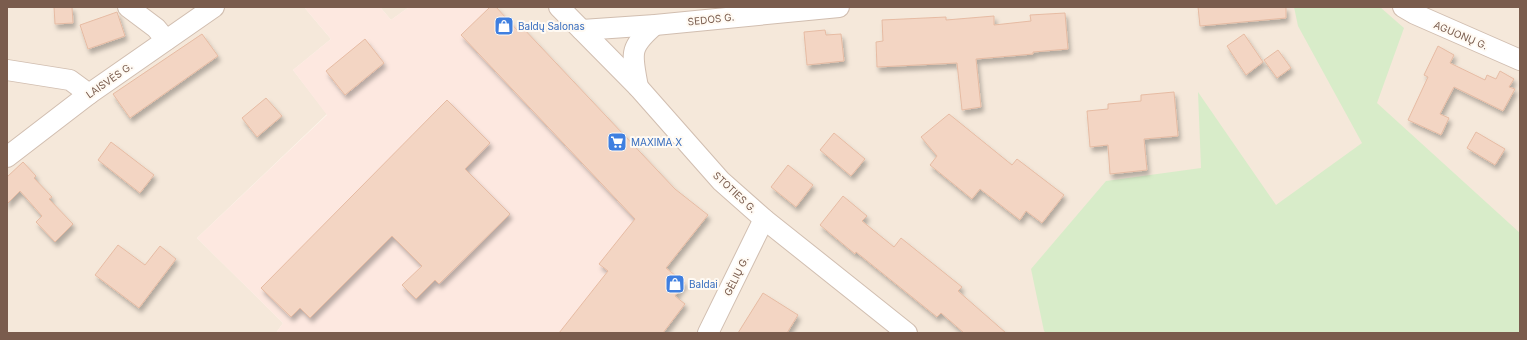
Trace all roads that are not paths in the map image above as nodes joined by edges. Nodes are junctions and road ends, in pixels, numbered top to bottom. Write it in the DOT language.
graph roads {
  1 [pos="128,7"];
  2 [pos="214,7"];
  3 [pos="559,7"];
  4 [pos="839,7"];
  5 [pos="1403,7"];
  6 [pos="655,25"];
  7 [pos="582,30"];
  8 [pos="166,40"];
  9 [pos="1520,60"];
  10 [pos="7,70"];
  11 [pos="638,87"];
  12 [pos="89,94"];
  13 [pos="7,157"];
  14 [pos="764,219"];
  15 [pos="708,333"];
  16 [pos="907,333"];
  1 -- 8 [label="street"];
  2 -- 8 [label="street, LAISVĖS G."];
  3 -- 7 [label="street, STOTIES G."];
  4 -- 6 [label="street, SEDOS G."];
  5 -- 9 [label="street, AGUONŲ G."];
  6 -- 7 [label="street, SEDOS G."];
  6 -- 11 [label="street"];
  7 -- 11 [label="street, STOTIES G."];
  8 -- 12 [label="street, LAISVĖS G."];
  10 -- 12 [label="street"];
  11 -- 14 [label="street, STOTIES G."];
  12 -- 13 [label="street, LAISVĖS G."];
  14 -- 15 [label="street, GĖLIŲ G."];
  14 -- 16 [label="street, STOTIES G."];
}
